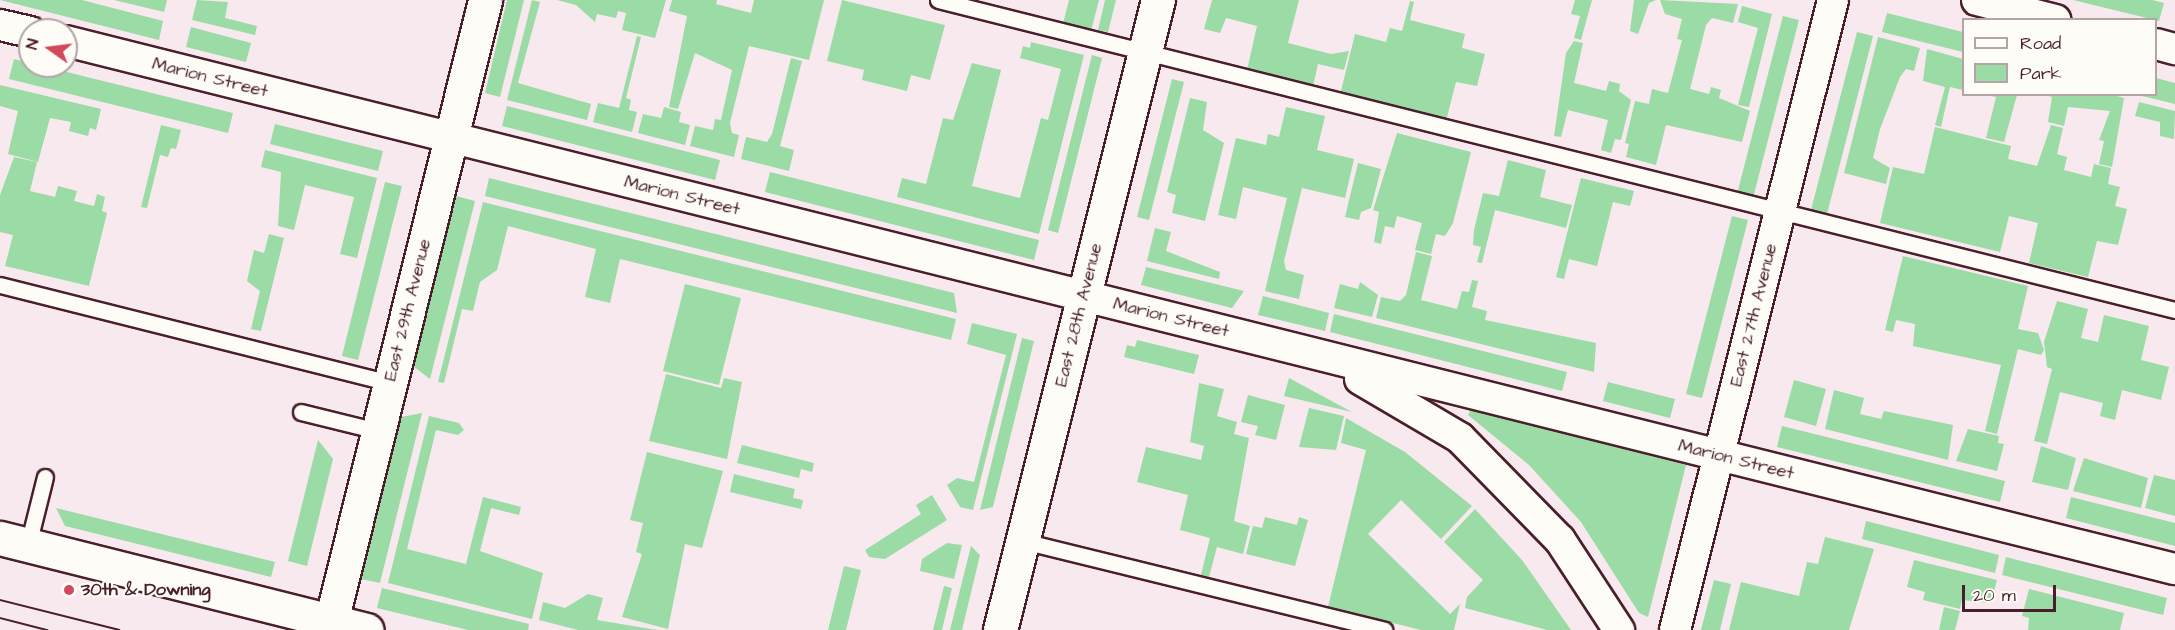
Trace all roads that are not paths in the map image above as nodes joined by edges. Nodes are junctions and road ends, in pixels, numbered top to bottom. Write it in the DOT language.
graph roads {
  1 [pos="485,0"];
  2 [pos="938,0"];
  3 [pos="1158,0"];
  4 [pos="1833,0"];
  5 [pos="1977,0"];
  6 [pos="2047,18"];
  7 [pos="0,25"];
  8 [pos="18,29"];
  9 [pos="78,44"];
  10 [pos="2157,44"];
  11 [pos="2175,49"];
  12 [pos="1145,52"];
  13 [pos="451,138"];
  14 [pos="1780,211"];
  15 [pos="0,285"];
  16 [pos="1084,296"];
  17 [pos="2175,310"];
  18 [pos="1298,350"];
  19 [pos="390,382"];
  20 [pos="301,412"];
  21 [pos="378,431"];
  22 [pos="1719,456"];
  23 [pos="45,477"];
  24 [pos="1023,541"];
  25 [pos="14,542"];
  26 [pos="2175,570"];
  27 [pos="330,626"];
  28 [pos="367,630"];
  29 [pos="1000,630"];
  30 [pos="1384,630"];
  31 [pos="1619,630"];
  32 [pos="1675,630"];
  1 -- 13 [label="street, East 29th Avenue"];
  2 -- 12 [label="lane"];
  3 -- 12 [label="street, East 28th Avenue"];
  4 -- 14 [label="street, East 27th Avenue"];
  5 -- 6 [label="street"];
  7 -- 8 [label="street"];
  9 -- 13 [label="street, Marion Street"];
  10 -- 11 [label="street"];
  12 -- 14 [label="lane"];
  12 -- 16 [label="street, East 28th Avenue"];
  13 -- 16 [label="street, Marion Street"];
  13 -- 19 [label="street, East 29th Avenue"];
  14 -- 17 [label="lane"];
  14 -- 22 [label="street, East 27th Avenue"];
  15 -- 19 [label="lane"];
  16 -- 18 [label="street, Marion Street"];
  16 -- 24 [label="street, East 28th Avenue"];
  18 -- 22 [label="street, Marion Street"];
  18 -- 31 [label="street, Marion Street"];
  19 -- 21 [label="street, East 29th Avenue"];
  20 -- 21 [label="lane"];
  21 -- 27 [label="street, East 29th Avenue"];
  22 -- 26 [label="street, Marion Street"];
  22 -- 32 [label="street, East 27th Avenue"];
  23 -- 25 [label="lane"];
  24 -- 29 [label="street, East 28th Avenue"];
  24 -- 30 [label="lane"];
  25 -- 27 [label="street"];
  27 -- 28 [label="street"];
}
